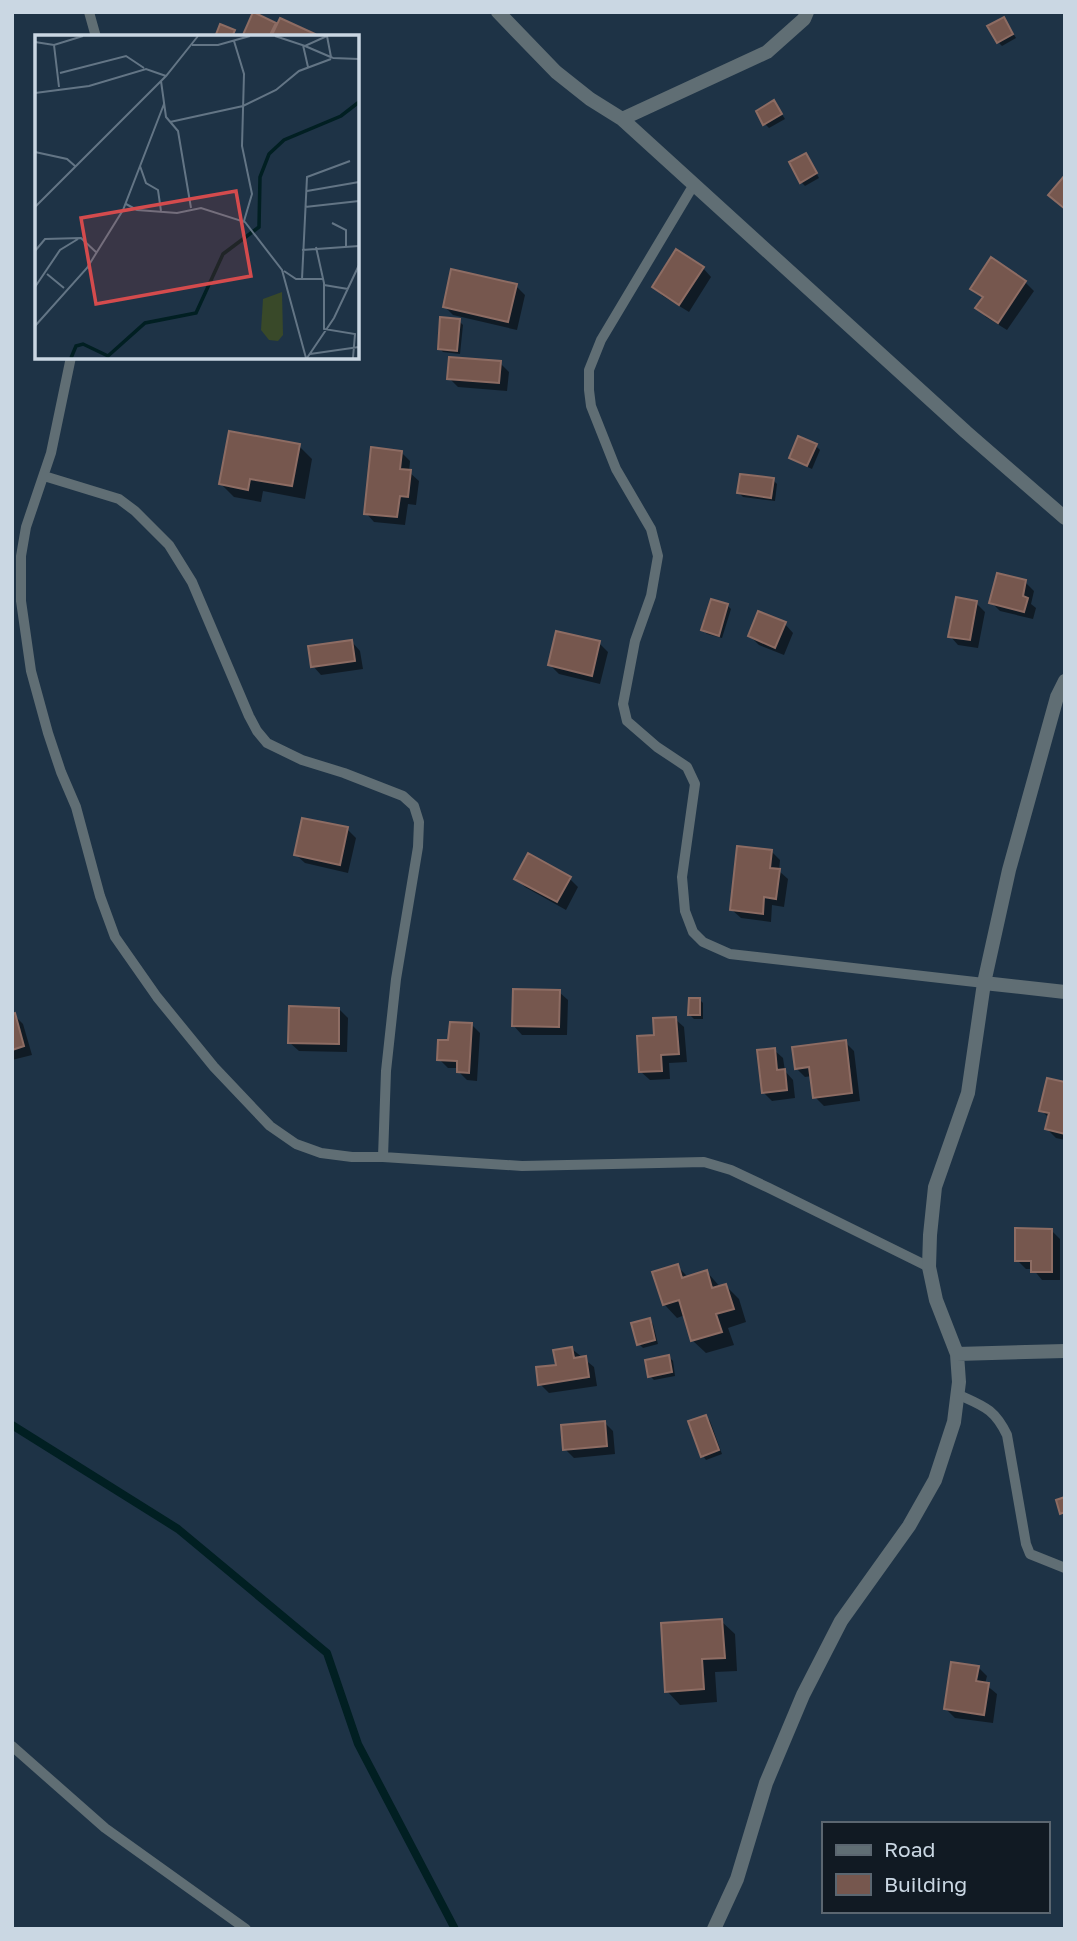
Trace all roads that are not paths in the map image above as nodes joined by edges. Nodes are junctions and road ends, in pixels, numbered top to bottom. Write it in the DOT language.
graph roads {
  1 [pos="89,12"];
  2 [pos="498,12"];
  3 [pos="807,12"];
  4 [pos="95,35"];
  5 [pos="622,119"];
  6 [pos="693,186"];
  7 [pos="71,359"];
  8 [pos="44,475"];
  9 [pos="1065,518"];
  10 [pos="1065,681"];
  11 [pos="984,983"];
  12 [pos="1065,992"];
  13 [pos="383,1157"];
  14 [pos="929,1267"];
  15 [pos="1065,1351"];
  16 [pos="957,1354"];
  17 [pos="957,1394"];
  18 [pos="1065,1568"];
  19 [pos="12,1746"];
  20 [pos="246,1929"];
  21 [pos="714,1929"];
  1 -- 4 [label="lane"];
  2 -- 5 [label="street"];
  3 -- 5 [label="street"];
  5 -- 6 [label="street"];
  6 -- 9 [label="street"];
  6 -- 11 [label="lane"];
  7 -- 8 [label="lane"];
  8 -- 13 [label="lane"];
  8 -- 13 [label="lane"];
  10 -- 11 [label="street"];
  11 -- 12 [label="street"];
  11 -- 14 [label="street"];
  13 -- 14 [label="lane"];
  14 -- 16 [label="street"];
  15 -- 16 [label="street"];
  16 -- 17 [label="street"];
  17 -- 18 [label="lane"];
  17 -- 21 [label="street"];
  19 -- 20 [label="lane"];
}
